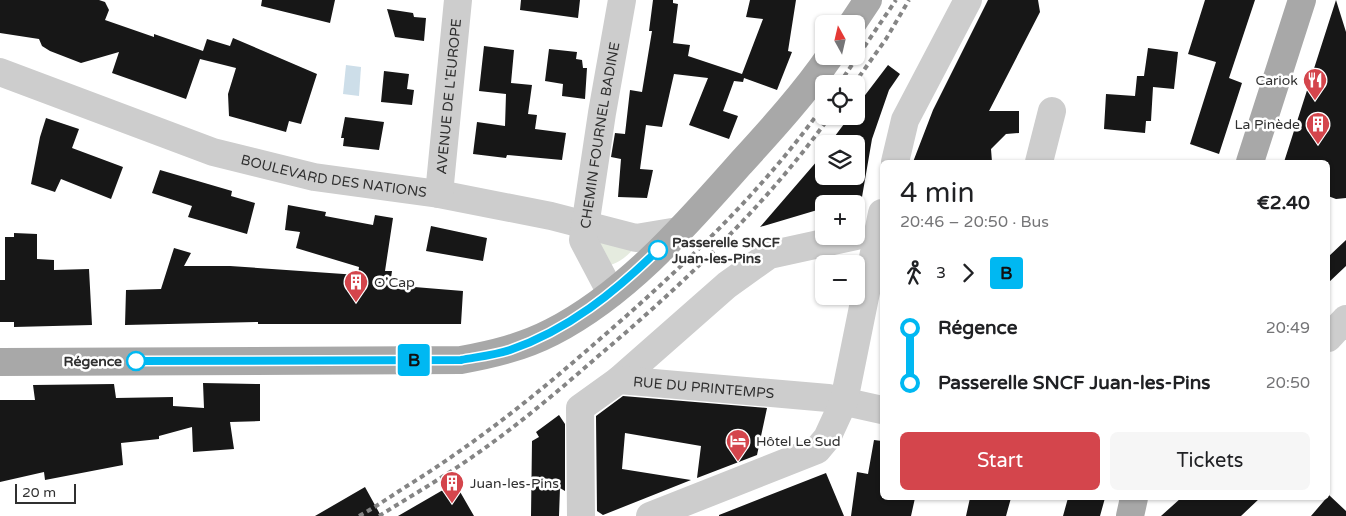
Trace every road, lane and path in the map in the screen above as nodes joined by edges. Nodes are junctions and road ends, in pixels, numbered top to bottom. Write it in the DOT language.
graph roads {
  1 [pos="458,0"];
  2 [pos="622,0"];
  3 [pos="868,0"];
  4 [pos="968,0"];
  5 [pos="1302,0"];
  6 [pos="858,15"];
  7 [pos="823,65"];
  8 [pos="0,72"];
  9 [pos="1052,111"];
  10 [pos="895,160"];
  11 [pos="1040,160"];
  12 [pos="1251,160"];
  13 [pos="439,194"];
  14 [pos="586,225"];
  15 [pos="871,229"];
  16 [pos="678,231"];
  17 [pos="611,292"];
  18 [pos="1346,319"];
  19 [pos="1330,336"];
  20 [pos="0,362"];
  21 [pos="619,380"];
  22 [pos="844,401"];
  23 [pos="880,410"];
  24 [pos="1134,500"];
  25 [pos="581,516"];
  26 [pos="650,516"];
  27 [pos="1130,516"];
  1 -- 13 [label="street, AVENUE DE L'EUROPE"];
  2 -- 14 [label="street, CHEMIN FOURNEL BADINE"];
  3 -- 6 [label="main road"];
  4 -- 10 [label="street"];
  5 -- 12 [label="main road"];
  7 -- 16 [label="main road"];
  8 -- 13 [label="street, BOULEVARD DES NATIONS"];
  9 -- 11 [label="street"];
  13 -- 14 [label="street, BOULEVARD DES NATIONS"];
  14 -- 16 [label="street, BOULEVARD DES NATIONS"];
  14 -- 17 [label="street, CHEMIN FOURNEL BADINE"];
  15 -- 21 [label="street"];
  15 -- 22 [label="street"];
  16 -- 17 [label="main road"];
  17 -- 20 [label="main road"];
  18 -- 19 [label="street"];
  21 -- 22 [label="street, RUE DU PRINTEMPS"];
  21 -- 25 [label="street, RUE DU PRINTEMPS"];
  22 -- 23 [label="street, RUE DU PRINTEMPS"];
  22 -- 26 [label="street"];
  24 -- 27 [label="main road"];
}
